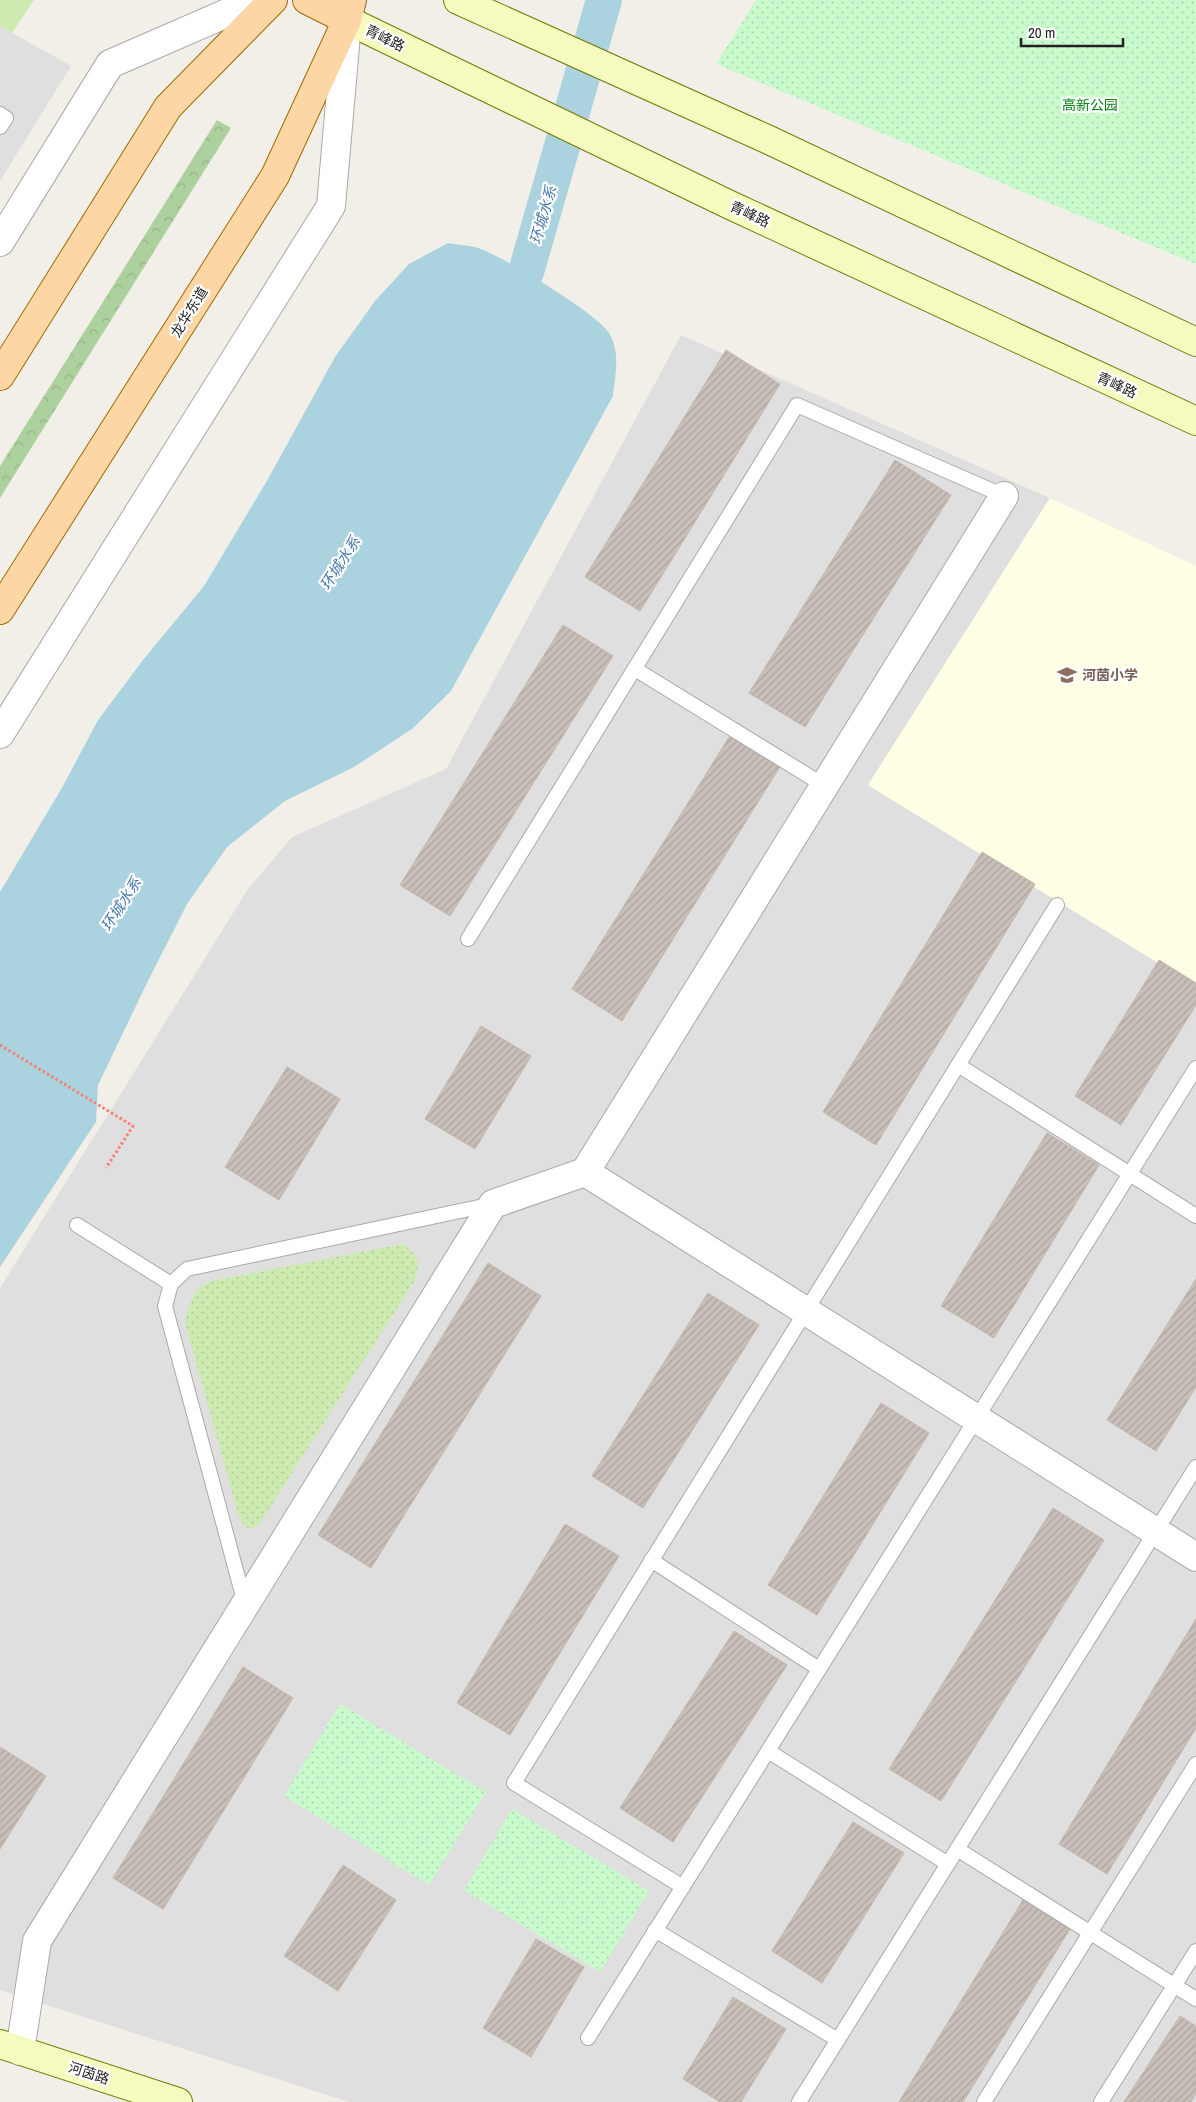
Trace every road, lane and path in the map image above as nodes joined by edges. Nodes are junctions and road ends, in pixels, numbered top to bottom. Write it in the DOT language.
graph roads {
  1 [pos="257,0"];
  2 [pos="273,0"];
  3 [pos="307,0"];
  4 [pos="458,0"];
  5 [pos="350,10"];
  6 [pos="0,114"];
  7 [pos="0,127"];
  8 [pos="0,242"];
  9 [pos="1196,342"];
  10 [pos="0,376"];
  11 [pos="1196,421"];
  12 [pos="1004,496"];
  13 [pos="0,610"];
  14 [pos="635,669"];
  15 [pos="0,734"];
  16 [pos="825,786"];
  17 [pos="1057,905"];
  18 [pos="468,938"];
  19 [pos="0,1045"];
  20 [pos="958,1065"];
  21 [pos="1196,1068"];
  22 [pos="106,1168"];
  23 [pos="585,1172"];
  24 [pos="1129,1174"];
  25 [pos="493,1204"];
  26 [pos="1196,1216"];
  27 [pos="77,1225"];
  28 [pos="171,1284"];
  29 [pos="806,1311"];
  30 [pos="976,1419"];
  31 [pos="1196,1467"];
  32 [pos="1156,1532"];
  33 [pos="1196,1557"];
  34 [pos="652,1560"];
  35 [pos="245,1605"];
  36 [pos="819,1670"];
  37 [pos="768,1752"];
  38 [pos="1196,1764"];
  39 [pos="957,1849"];
  40 [pos="948,1864"];
  41 [pos="683,1887"];
  42 [pos="655,1930"];
  43 [pos="1091,1932"];
  44 [pos="1196,1951"];
  45 [pos="1174,1986"];
  46 [pos="1196,1999"];
  47 [pos="588,2038"];
  48 [pos="838,2040"];
  49 [pos="10,2048"];
  50 [pos="178,2102"];
  51 [pos="799,2102"];
  52 [pos="984,2102"];
  53 [pos="1101,2102"];
  1 -- 8 [label="street"];
  2 -- 10 [label="main road"];
  3 -- 5 [label="main road, 青峰路"];
  4 -- 9 [label="main road"];
  5 -- 11 [label="main road, 青峰路"];
  5 -- 13 [label="main road, 龙华东道"];
  5 -- 15 [label="street"];
  6 -- 7 [label="lane"];
  12 -- 14 [label="lane"];
  12 -- 16 [label="street"];
  14 -- 16 [label="lane"];
  14 -- 18 [label="lane"];
  16 -- 23 [label="street"];
  17 -- 20 [label="lane"];
  19 -- 22 [label="path"];
  20 -- 24 [label="lane"];
  20 -- 29 [label="lane"];
  21 -- 24 [label="lane"];
  23 -- 25 [label="street"];
  23 -- 29 [label="street"];
  24 -- 26 [label="lane"];
  24 -- 30 [label="lane"];
  25 -- 28 [label="lane"];
  25 -- 35 [label="street"];
  27 -- 28 [label="lane"];
  28 -- 35 [label="lane"];
  29 -- 30 [label="street"];
  29 -- 34 [label="lane"];
  30 -- 32 [label="street"];
  30 -- 36 [label="lane"];
  31 -- 32 [label="lane"];
  32 -- 33 [label="street"];
  32 -- 39 [label="lane"];
  34 -- 36 [label="lane"];
  34 -- 41 [label="lane"];
  35 -- 49 [label="street"];
  36 -- 37 [label="lane"];
  37 -- 40 [label="lane"];
  37 -- 41 [label="lane"];
  38 -- 43 [label="lane"];
  39 -- 40 [label="lane"];
  39 -- 43 [label="lane"];
  40 -- 48 [label="lane"];
  41 -- 42 [label="lane"];
  42 -- 47 [label="lane"];
  42 -- 48 [label="lane"];
  43 -- 45 [label="lane"];
  43 -- 52 [label="lane"];
  44 -- 45 [label="lane"];
  45 -- 46 [label="lane"];
  45 -- 53 [label="lane"];
  48 -- 51 [label="lane"];
  49 -- 50 [label="main road, 河茵路"];
}
